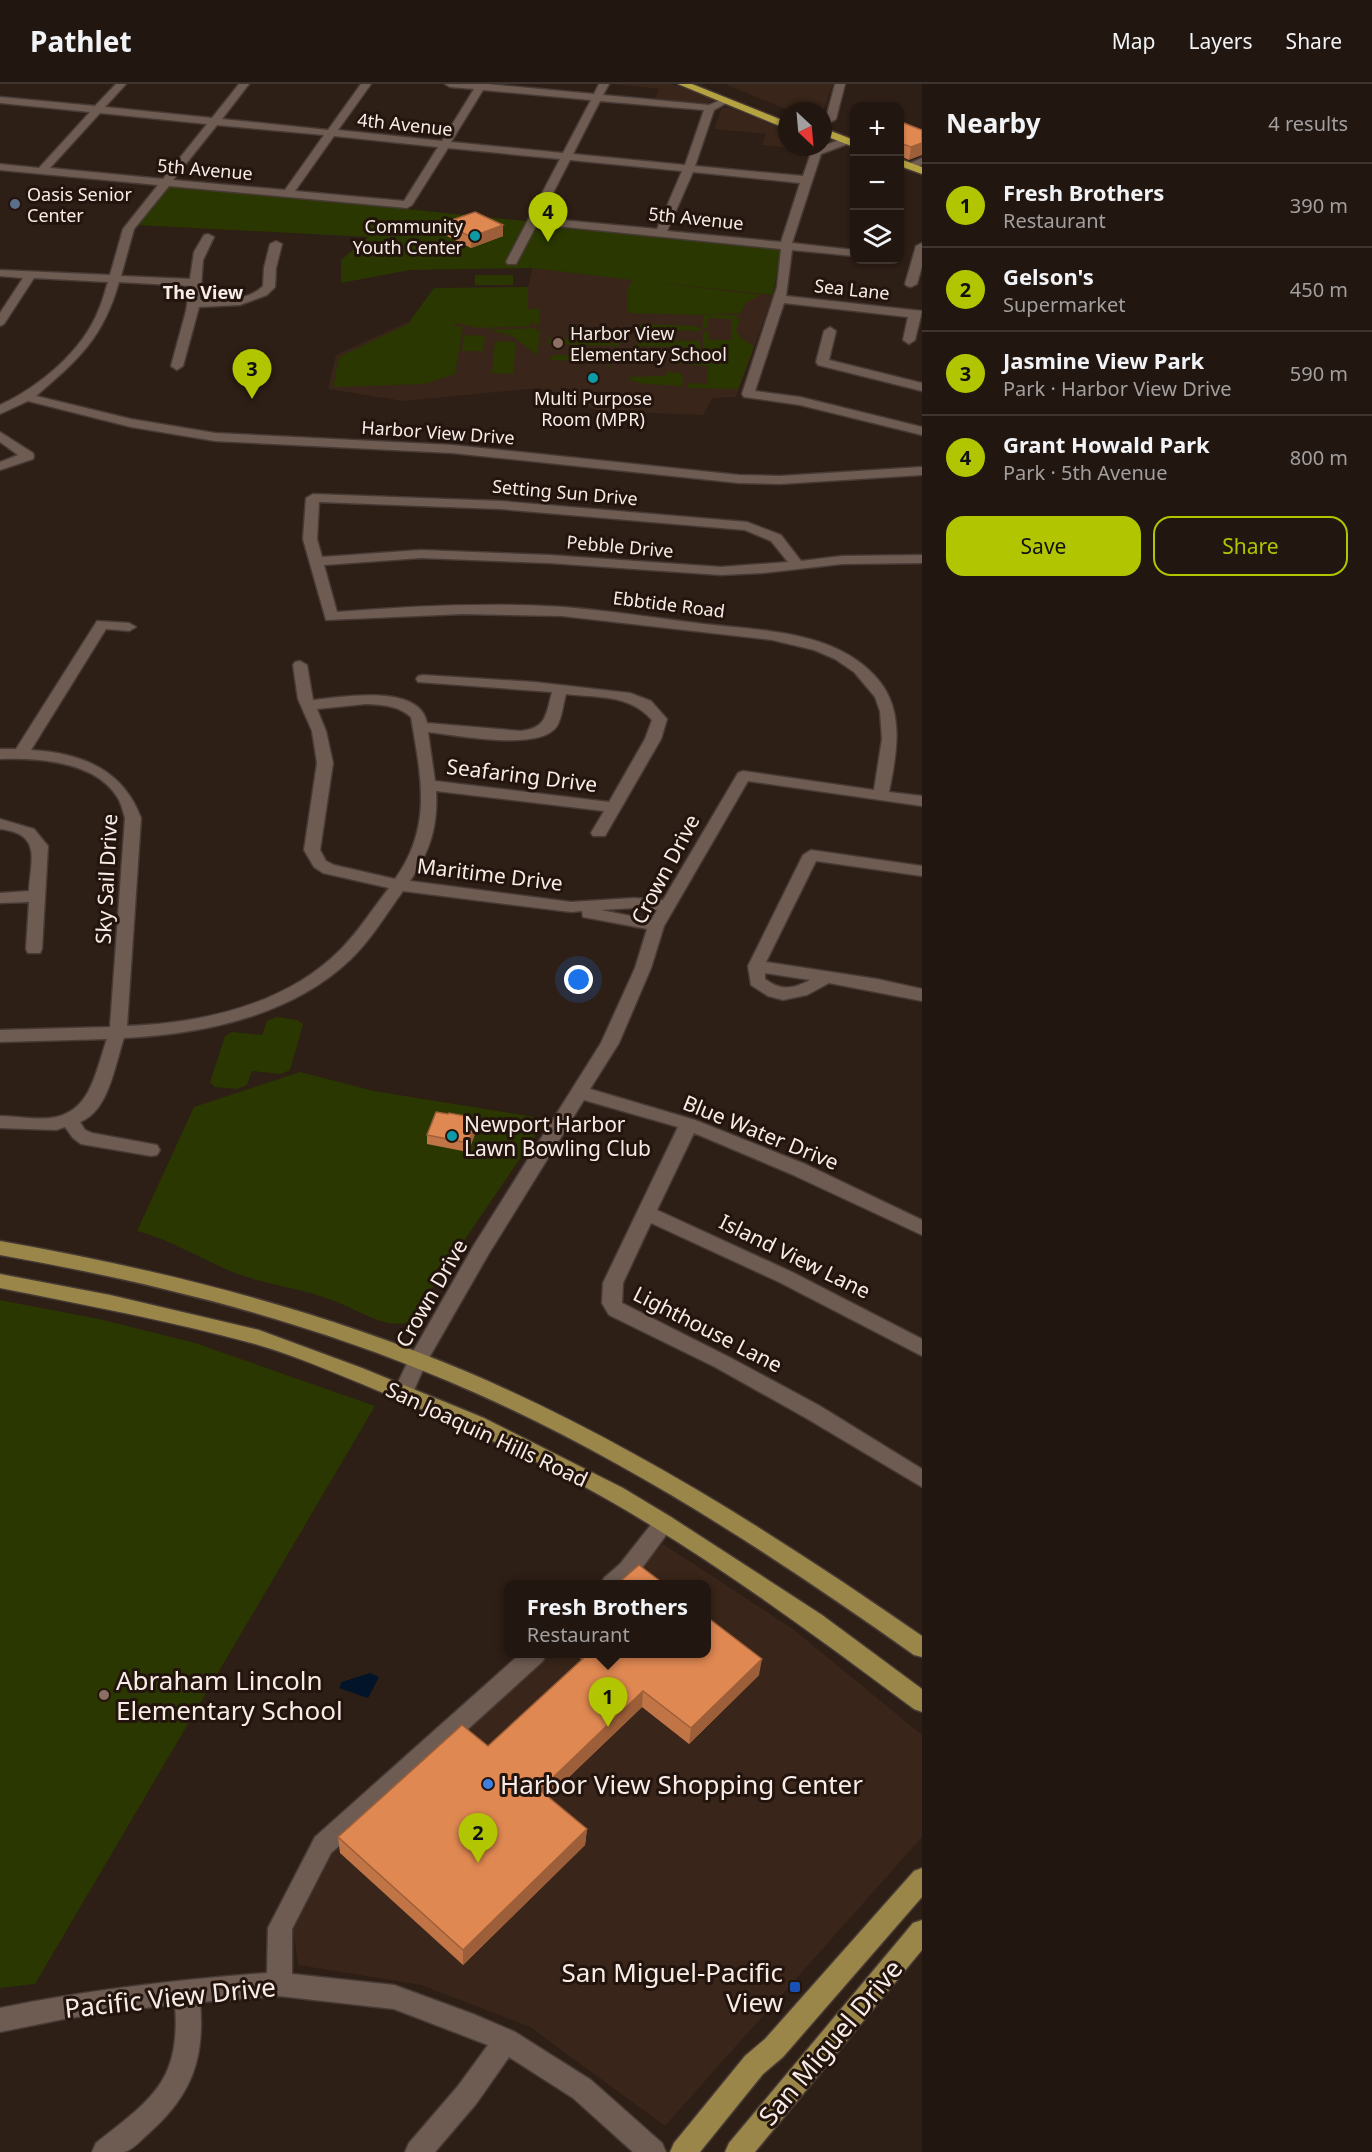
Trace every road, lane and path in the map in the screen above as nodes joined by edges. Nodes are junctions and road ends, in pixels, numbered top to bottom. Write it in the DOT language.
graph roads {
  1 [pos="121,84"];
  2 [pos="244,84"];
  3 [pos="366,84"];
  4 [pos="450,84"];
  5 [pos="604,84"];
  6 [pos="683,84"];
  7 [pos="705,84"];
  8 [pos="840,84"];
  9 [pos="481,85"];
  10 [pos="598,98"];
  11 [pos="0,100"];
  12 [pos="724,101"];
  13 [pos="710,108"];
  14 [pos="97,110"];
  15 [pos="778,113"];
  16 [pos="832,115"];
  17 [pos="213,122"];
  18 [pos="778,122"];
  19 [pos="331,133"];
  20 [pos="832,135"];
  21 [pos="850,142"];
  22 [pos="445,144"];
  23 [pos="832,144"];
  24 [pos="835,145"];
  25 [pos="850,151"];
  26 [pos="566,156"];
  27 [pos="922,161"];
  28 [pos="904,166"];
  29 [pos="904,166"];
  30 [pos="0,167"];
  31 [pos="904,167"];
  32 [pos="689,168"];
  33 [pos="42,171"];
  34 [pos="922,171"];
  35 [pos="922,179"];
  36 [pos="807,180"];
  37 [pos="163,183"];
  38 [pos="287,195"];
  39 [pos="532,220"];
  40 [pos="661,232"];
  41 [pos="208,237"];
  42 [pos="276,244"];
  43 [pos="786,246"];
  44 [pos="922,246"];
  45 [pos="850,252"];
  46 [pos="916,260"];
  47 [pos="512,262"];
  48 [pos="0,273"];
  49 [pos="30,274"];
  50 [pos="196,277"];
  51 [pos="114,279"];
  52 [pos="911,284"];
  53 [pos="779,299"];
  54 [pos="194,304"];
  55 [pos="918,314"];
  56 [pos="0,322"];
  57 [pos="830,332"];
  58 [pos="909,340"];
  59 [pos="177,366"];
  60 [pos="922,387"];
  61 [pos="27,397"];
  62 [pos="0,411"];
  63 [pos="922,432"];
  64 [pos="0,436"];
  65 [pos="0,466"];
  66 [pos="922,471"];
  67 [pos="922,559"];
  68 [pos="316,562"];
  69 [pos="797,565"];
  70 [pos="129,627"];
  71 [pos="300,664"];
  72 [pos="423,679"];
  73 [pos="560,689"];
  74 [pos="307,705"];
  75 [pos="420,727"];
  76 [pos="0,754"];
  77 [pos="21,754"];
  78 [pos="427,785"];
  79 [pos="881,795"];
  80 [pos="922,801"];
  81 [pos="613,807"];
  82 [pos="0,825"];
  83 [pos="599,833"];
  84 [pos="922,871"];
  85 [pos="399,885"];
  86 [pos="37,896"];
  87 [pos="0,898"];
  88 [pos="634,903"];
  89 [pos="667,905"];
  90 [pos="576,908"];
  91 [pos="627,920"];
  92 [pos="656,926"];
  93 [pos="34,949"];
  94 [pos="756,966"];
  95 [pos="826,977"];
  96 [pos="922,995"];
  97 [pos="118,1031"];
  98 [pos="0,1036"];
  99 [pos="578,1092"];
  100 [pos="70,1120"];
  101 [pos="0,1122"];
  102 [pos="689,1124"];
  103 [pos="151,1150"];
  104 [pos="645,1212"];
  105 [pos="922,1228"];
  106 [pos="0,1248"];
  107 [pos="0,1281"];
  108 [pos="922,1348"];
  109 [pos="417,1362"];
  110 [pos="403,1393"];
  111 [pos="922,1479"];
  112 [pos="664,1523"];
  113 [pos="617,1580"];
  114 [pos="922,1648"];
  115 [pos="529,1658"];
  116 [pos="922,1702"];
  117 [pos="922,1879"];
  118 [pos="922,1931"];
  119 [pos="279,1984"];
  120 [pos="187,1990"];
  121 [pos="0,2020"];
  122 [pos="506,2041"];
  123 [pos="105,2152"];
  124 [pos="418,2152"];
  125 [pos="653,2152"];
  126 [pos="683,2152"];
  127 [pos="738,2152"];
  1 -- 14 [label="street"];
  2 -- 17 [label="street"];
  3 -- 19 [label="street"];
  4 -- 9 [label="street"];
  5 -- 10 [label="street"];
  6 -- 12 [label="highway"];
  7 -- 15 [label="highway"];
  8 -- 16 [label="street"];
  9 -- 10 [label="street"];
  9 -- 22 [label="street"];
  10 -- 13 [label="street"];
  10 -- 26 [label="street"];
  11 -- 14 [label="street, 4th Avenue"];
  12 -- 13 [label="street"];
  12 -- 18 [label="highway"];
  13 -- 32 [label="street"];
  14 -- 17 [label="street, 4th Avenue"];
  14 -- 33 [label="street"];
  17 -- 19 [label="street, 4th Avenue"];
  17 -- 37 [label="street"];
  19 -- 22 [label="street, 4th Avenue"];
  19 -- 38 [label="street"];
  20 -- 21 [label="highway"];
  21 -- 24 [label="street"];
  22 -- 26 [label="street, 4th Avenue"];
  22 -- 38 [label="street, 5th Avenue"];
  23 -- 24 [label="highway"];
  24 -- 25 [label="highway"];
  24 -- 36 [label="street"];
  26 -- 32 [label="street, 4th Avenue"];
  26 -- 39 [label="street"];
  27 -- 28 [label="street"];
  29 -- 34 [label="highway"];
  30 -- 33 [label="street, 5th Avenue"];
  31 -- 35 [label="highway"];
  32 -- 36 [label="street, 4th Avenue"];
  32 -- 40 [label="street"];
  33 -- 37 [label="street, 5th Avenue"];
  36 -- 43 [label="street"];
  37 -- 38 [label="street, 5th Avenue"];
  37 -- 51 [label="street"];
  39 -- 40 [label="street, 5th Avenue"];
  39 -- 47 [label="street"];
  40 -- 43 [label="street, 5th Avenue"];
  41 -- 50 [label="street"];
  42 -- 54 [label="street"];
  43 -- 45 [label="street, 5th Avenue"];
  43 -- 53 [label="street"];
  44 -- 46 [label="street"];
  46 -- 52 [label="street"];
  48 -- 49 [label="street"];
  49 -- 51 [label="street"];
  49 -- 56 [label="street"];
  50 -- 51 [label="street"];
  50 -- 54 [label="street"];
  51 -- 61 [label="street"];
  53 -- 55 [label="street, Sea Lane"];
  53 -- 63 [label="street"];
  54 -- 59 [label="street"];
  55 -- 58 [label="street"];
  57 -- 60 [label="street"];
  61 -- 62 [label="street"];
  61 -- 66 [label="street, Harbor View Drive"];
  64 -- 65 [label="street"];
  67 -- 69 [label="street, Pebble Drive"];
  68 -- 69 [label="street, Pebble Drive"];
  68 -- 69 [label="street, Setting Sun Drive"];
  68 -- 79 [label="street, Ebbtide Road"];
  70 -- 77 [label="street"];
  71 -- 74 [label="street"];
  72 -- 73 [label="street"];
  73 -- 75 [label="street"];
  73 -- 81 [label="street"];
  74 -- 75 [label="street"];
  74 -- 85 [label="street, Maritime Drive"];
  75 -- 78 [label="street"];
  76 -- 77 [label="street, Sky Sail Drive"];
  77 -- 97 [label="street, Sky Sail Drive"];
  78 -- 81 [label="street, Seafaring Drive"];
  78 -- 85 [label="street"];
  79 -- 80 [label="street, Crown Drive"];
  79 -- 89 [label="street, Crown Drive"];
  81 -- 83 [label="street"];
  82 -- 86 [label="street"];
  84 -- 94 [label="street"];
  85 -- 90 [label="street, Maritime Drive"];
  85 -- 97 [label="street"];
  86 -- 87 [label="street"];
  86 -- 93 [label="street"];
  88 -- 89 [label="street, Maritime Drive"];
  88 -- 90 [label="street, Maritime Drive"];
  88 -- 91 [label="street"];
  89 -- 92 [label="street, Crown Drive"];
  90 -- 91 [label="street, Maritime Drive"];
  91 -- 92 [label="street, Maritime Drive"];
  92 -- 99 [label="street, Crown Drive"];
  94 -- 95 [label="street"];
  94 -- 95 [label="street"];
  95 -- 96 [label="street"];
  97 -- 98 [label="street"];
  97 -- 100 [label="street, Sky Sail Drive"];
  99 -- 102 [label="street, Blue Water Drive"];
  99 -- 109 [label="street, Crown Drive"];
  100 -- 101 [label="street"];
  100 -- 103 [label="street"];
  102 -- 104 [label="street, Lighthouse Lane"];
  102 -- 105 [label="street, Blue Water Drive"];
  104 -- 108 [label="street, Island View Lane"];
  104 -- 111 [label="street, Lighthouse Lane"];
  106 -- 109 [label="main road, San Joaquin Hills Road"];
  107 -- 110 [label="main road, San Joaquin Hills Road"];
  109 -- 110 [label="street, Crown Drive"];
  109 -- 114 [label="main road, San Joaquin Hills Road"];
  110 -- 112 [label="main road, San Joaquin Hills Road"];
  112 -- 113 [label="street"];
  112 -- 116 [label="main road, San Joaquin Hills Road"];
  115 -- 119 [label="street"];
  117 -- 126 [label="main road, San Miguel Drive"];
  118 -- 127 [label="main road, San Miguel Drive"];
  119 -- 120 [label="street, Pacific View Drive"];
  119 -- 122 [label="street, Pacific View Drive"];
  120 -- 121 [label="street, Pacific View Drive"];
  120 -- 123 [label="street"];
  122 -- 124 [label="street"];
  122 -- 125 [label="street, Pacific View Drive"];
}
